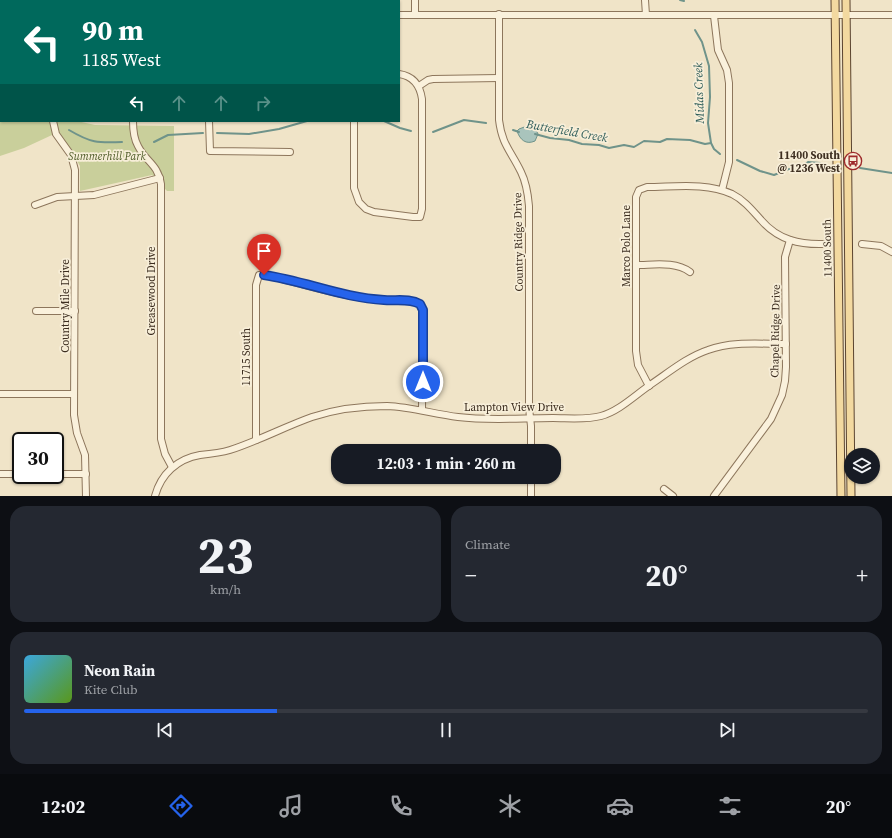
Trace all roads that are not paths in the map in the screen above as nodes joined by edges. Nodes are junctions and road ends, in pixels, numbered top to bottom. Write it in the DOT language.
graph roads {
  1 [pos="415,0"];
  2 [pos="645,0"];
  3 [pos="835,0"];
  4 [pos="846,0"];
  5 [pos="415,14"];
  6 [pos="499,14"];
  7 [pos="400,15"];
  8 [pos="646,15"];
  9 [pos="835,15"];
  10 [pos="846,15"];
  11 [pos="892,15"];
  12 [pos="714,16"];
  13 [pos="400,74"];
  14 [pos="499,78"];
  15 [pos="419,86"];
  16 [pos="53,122"];
  17 [pos="133,122"];
  18 [pos="209,122"];
  19 [pos="354,122"];
  20 [pos="290,152"];
  21 [pos="160,178"];
  22 [pos="722,190"];
  23 [pos="75,196"];
  24 [pos="35,205"];
  25 [pos="790,240"];
  26 [pos="825,244"];
  27 [pos="862,244"];
  28 [pos="892,252"];
  29 [pos="636,265"];
  30 [pos="690,272"];
  31 [pos="75,311"];
  32 [pos="36,312"];
  33 [pos="786,344"];
  34 [pos="649,386"];
  35 [pos="0,394"];
  36 [pos="74,394"];
  37 [pos="422,410"];
  38 [pos="530,418"];
  39 [pos="256,440"];
  40 [pos="531,444"];
  41 [pos="172,467"];
  42 [pos="0,474"];
  43 [pos="12,474"];
  44 [pos="64,474"];
  45 [pos="86,474"];
  46 [pos="531,484"];
  47 [pos="664,489"];
  48 [pos="86,496"];
  49 [pos="155,496"];
  50 [pos="531,496"];
  51 [pos="673,496"];
  52 [pos="714,496"];
  53 [pos="841,496"];
  54 [pos="851,496"];
  1 -- 5 [label="street"];
  2 -- 8 [label="street"];
  3 -- 9 [label="main road, 11400 South"];
  4 -- 10 [label="main road, 11400 South"];
  5 -- 6 [label="street"];
  5 -- 7 [label="street"];
  6 -- 8 [label="street"];
  6 -- 14 [label="street, Country Ridge Drive"];
  8 -- 12 [label="street"];
  9 -- 10 [label="street"];
  9 -- 12 [label="street"];
  9 -- 53 [label="main road, 11400 South"];
  10 -- 11 [label="street"];
  10 -- 54 [label="main road, 11400 South"];
  12 -- 22 [label="street"];
  13 -- 15 [label="street"];
  14 -- 15 [label="street"];
  14 -- 38 [label="street, Country Ridge Drive"];
  15 -- 19 [label="street"];
  16 -- 23 [label="street, Country Mile Drive"];
  17 -- 21 [label="street"];
  18 -- 20 [label="street"];
  21 -- 23 [label="street"];
  21 -- 41 [label="street, Greasewood Drive"];
  22 -- 25 [label="street, Marco Polo Lane"];
  22 -- 29 [label="street, Marco Polo Lane"];
  23 -- 24 [label="street"];
  23 -- 31 [label="street, Country Mile Drive"];
  25 -- 26 [label="street, Marco Polo Lane"];
  25 -- 33 [label="street, Chapel Ridge Drive"];
  27 -- 28 [label="street"];
  29 -- 30 [label="street"];
  29 -- 34 [label="street, Marco Polo Lane"];
  31 -- 32 [label="street"];
  31 -- 36 [label="street, Country Mile Drive"];
  33 -- 34 [label="street, Lampton View Drive"];
  33 -- 52 [label="street, Chapel Ridge Drive"];
  34 -- 38 [label="street, Lampton View Drive"];
  35 -- 36 [label="street"];
  36 -- 45 [label="street, Country Mile Drive"];
  37 -- 38 [label="street, Lampton View Drive"];
  37 -- 39 [label="street, Lampton View Drive"];
  37 -- 39 [label="street, 11715 South"];
  38 -- 40 [label="street, Country Ridge Drive"];
  39 -- 41 [label="street, Lampton View Drive"];
  41 -- 49 [label="street, Lampton View Drive"];
  42 -- 43 [label="street"];
  44 -- 45 [label="street"];
  45 -- 48 [label="street, Country Mile Drive"];
  46 -- 50 [label="street"];
  47 -- 51 [label="street"];
}
